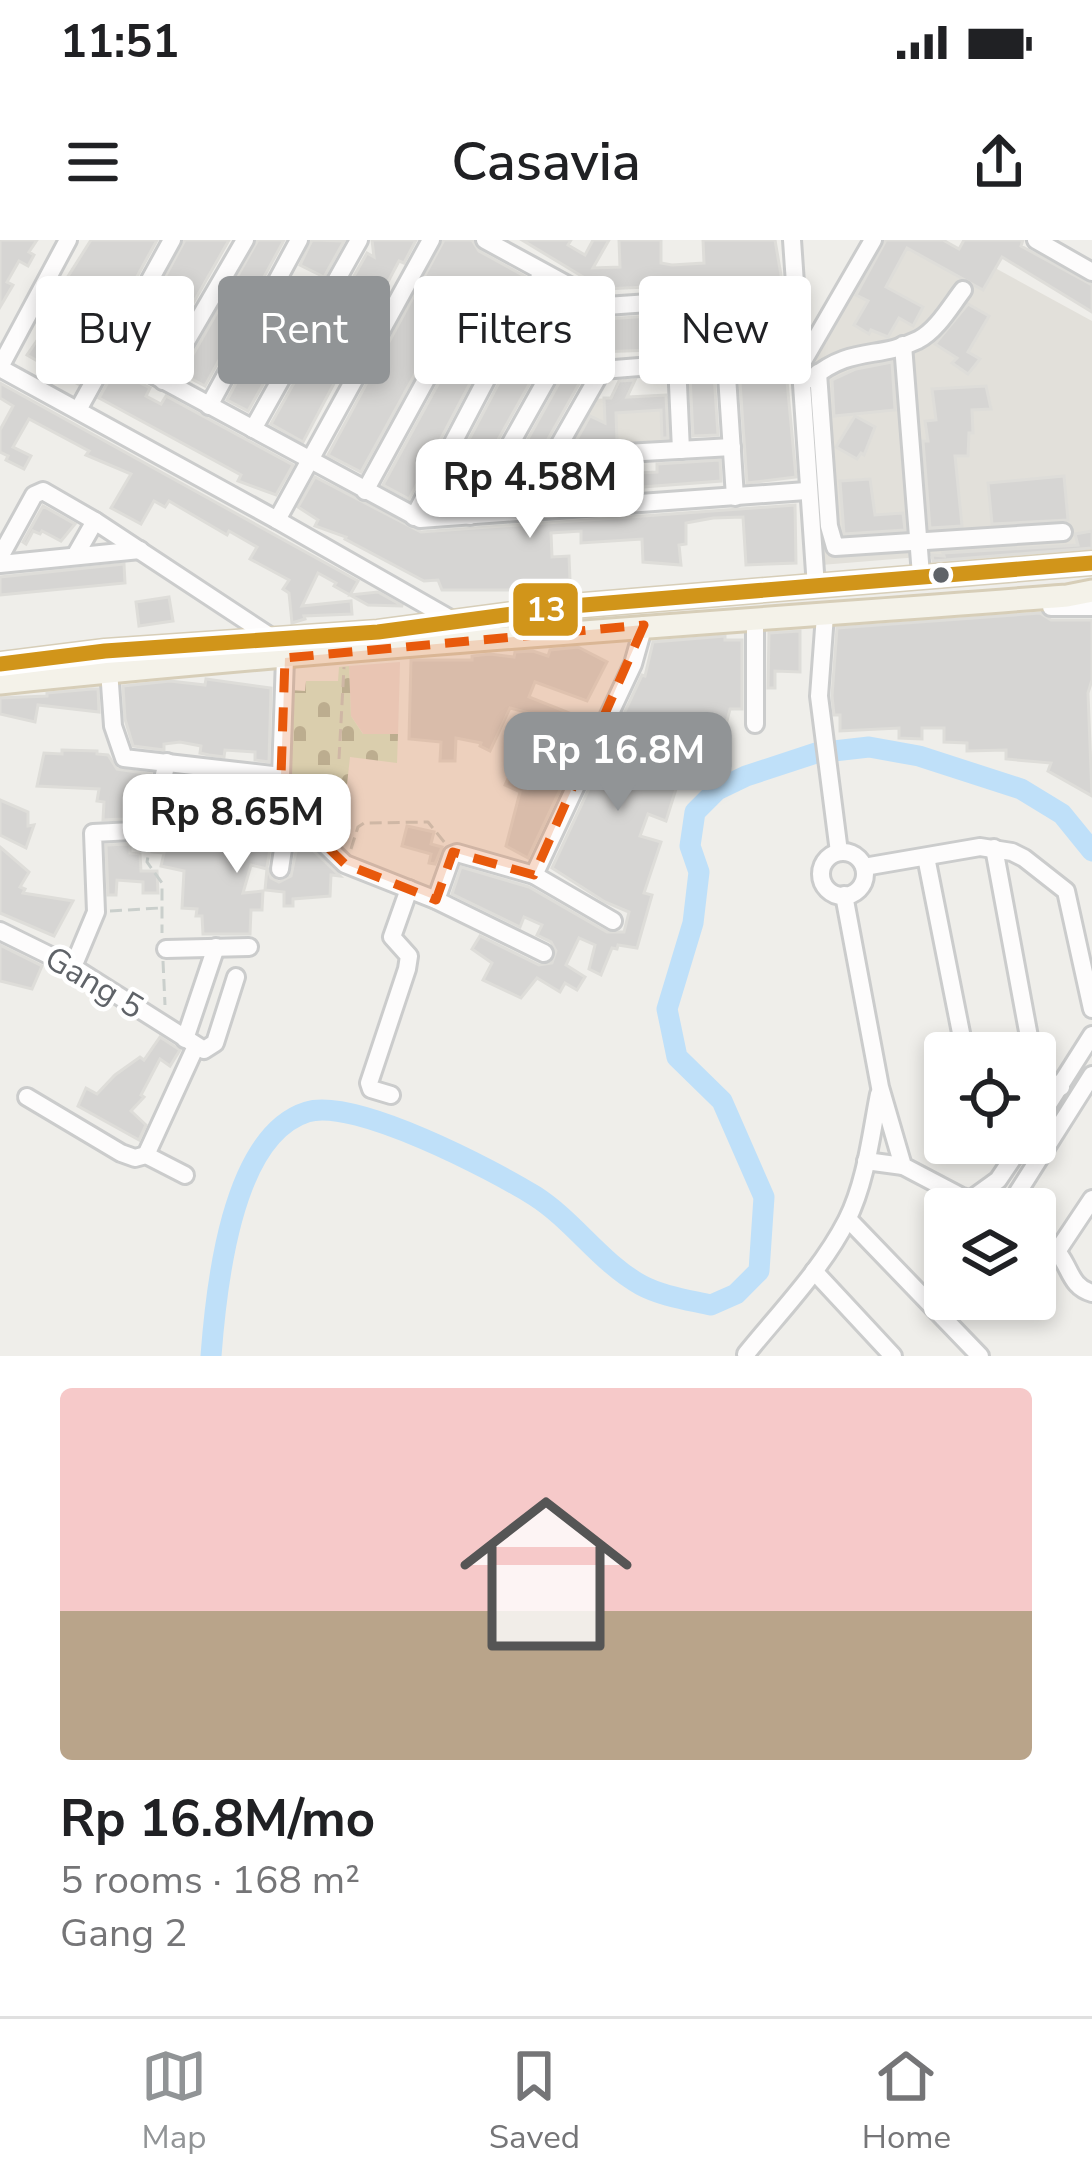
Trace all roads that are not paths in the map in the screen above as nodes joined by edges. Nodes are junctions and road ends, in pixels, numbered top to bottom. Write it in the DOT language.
graph roads {
  1 [pos="172,240"];
  2 [pos="245,240"];
  3 [pos="299,240"];
  4 [pos="359,240"];
  5 [pos="431,240"];
  6 [pos="485,240"];
  7 [pos="792,240"];
  8 [pos="873,240"];
  9 [pos="1036,240"];
  10 [pos="63,241"];
  11 [pos="1065,247"];
  12 [pos="1092,272"];
  13 [pos="542,273"];
  14 [pos="152,276"];
  15 [pos="279,276"];
  16 [pos="338,276"];
  17 [pos="540,276"];
  18 [pos="793,276"];
  19 [pos="963,290"];
  20 [pos="639,304"];
  21 [pos="194,329"];
  22 [pos="903,345"];
  23 [pos="811,347"];
  24 [pos="0,368"];
  25 [pos="818,373"];
  26 [pos="93,384"];
  27 [pos="169,384"];
  28 [pos="220,384"];
  29 [pos="278,384"];
  30 [pos="423,384"];
  31 [pos="484,384"];
  32 [pos="544,384"];
  33 [pos="594,384"];
  34 [pos="678,384"];
  35 [pos="728,384"];
  36 [pos="800,384"];
  37 [pos="800,387"];
  38 [pos="208,406"];
  39 [pos="78,410"];
  40 [pos="253,429"];
  41 [pos="732,447"];
  42 [pos="681,450"];
  43 [pos="554,457"];
  44 [pos="309,462"];
  45 [pos="365,491"];
  46 [pos="806,491"];
  47 [pos="735,497"];
  48 [pos="521,512"];
  49 [pos="470,516"];
  50 [pos="414,517"];
  51 [pos="95,520"];
  52 [pos="277,520"];
  53 [pos="1063,532"];
  54 [pos="918,544"];
  55 [pos="140,550"];
  56 [pos="75,556"];
  57 [pos="0,561"];
  58 [pos="1092,563"];
  59 [pos="921,575"];
  60 [pos="816,587"];
  61 [pos="1092,591"];
  62 [pos="688,597"];
  63 [pos="1028,599"];
  64 [pos="1092,607"];
  65 [pos="826,615"];
  66 [pos="755,619"];
  67 [pos="454,621"];
  68 [pos="689,623"];
  69 [pos="644,625"];
  70 [pos="282,650"];
  71 [pos="0,664"];
  72 [pos="109,670"];
  73 [pos="0,682"];
  74 [pos="755,724"];
  75 [pos="167,762"];
  76 [pos="281,776"];
  77 [pos="156,808"];
  78 [pos="294,816"];
  79 [pos="994,848"];
  80 [pos="839,852"];
  81 [pos="926,856"];
  82 [pos="864,867"];
  83 [pos="280,869"];
  84 [pos="534,875"];
  85 [pos="409,889"];
  86 [pos="844,896"];
  87 [pos="436,900"];
  88 [pos="613,921"];
  89 [pos="0,931"];
  90 [pos="216,947"];
  91 [pos="249,947"];
  92 [pos="166,949"];
  93 [pos="544,953"];
  94 [pos="74,967"];
  95 [pos="236,977"];
  96 [pos="1092,1009"];
  97 [pos="961,1032"];
  98 [pos="1029,1032"];
  99 [pos="1092,1035"];
  100 [pos="190,1043"];
  101 [pos="1092,1076"];
  102 [pos="1056,1084"];
  103 [pos="880,1087"];
  104 [pos="1060,1087"];
  105 [pos="1056,1093"];
  106 [pos="391,1095"];
  107 [pos="27,1096"];
  108 [pos="146,1154"];
  109 [pos="866,1161"];
  110 [pos="1009,1164"];
  111 [pos="903,1166"];
  112 [pos="185,1175"];
  113 [pos="998,1180"];
  114 [pos="945,1188"];
  115 [pos="987,1188"];
  116 [pos="1005,1188"];
  117 [pos="1025,1188"];
  118 [pos="1092,1198"];
  119 [pos="848,1219"];
  120 [pos="1058,1250"];
  121 [pos="814,1270"];
  122 [pos="1092,1293"];
  123 [pos="746,1354"];
  124 [pos="893,1356"];
  125 [pos="980,1356"];
  1 -- 14 [label="street"];
  2 -- 21 [label="street"];
  3 -- 15 [label="street"];
  4 -- 16 [label="street"];
  5 -- 44 [label="street"];
  6 -- 13 [label="street"];
  7 -- 18 [label="street"];
  8 -- 23 [label="street"];
  9 -- 11 [label="street"];
  10 -- 24 [label="street"];
  11 -- 12 [label="street"];
  13 -- 17 [label="street"];
  13 -- 20 [label="street"];
  19 -- 22 [label="street"];
  22 -- 25 [label="street"];
  22 -- 54 [label="street"];
  24 -- 39 [label="street"];
  25 -- 37 [label="street"];
  25 -- 54 [label="street"];
  26 -- 39 [label="street"];
  27 -- 38 [label="street"];
  28 -- 38 [label="street"];
  29 -- 40 [label="street"];
  30 -- 45 [label="street"];
  31 -- 50 [label="street"];
  32 -- 49 [label="street"];
  33 -- 43 [label="street"];
  34 -- 42 [label="street"];
  35 -- 41 [label="street"];
  36 -- 37 [label="street"];
  37 -- 46 [label="street"];
  38 -- 40 [label="street"];
  39 -- 52 [label="street"];
  40 -- 44 [label="street"];
  41 -- 42 [label="street"];
  41 -- 47 [label="street"];
  42 -- 43 [label="street"];
  43 -- 48 [label="street"];
  44 -- 45 [label="street"];
  44 -- 52 [label="street"];
  45 -- 50 [label="street"];
  46 -- 47 [label="street"];
  46 -- 60 [label="street"];
  47 -- 48 [label="street"];
  48 -- 49 [label="street"];
  49 -- 50 [label="street"];
  51 -- 55 [label="street"];
  51 -- 56 [label="street"];
  51 -- 57 [label="street"];
  52 -- 67 [label="street"];
  53 -- 54 [label="street"];
  54 -- 59 [label="street"];
  55 -- 56 [label="street"];
  55 -- 70 [label="street"];
  56 -- 57 [label="street"];
  58 -- 59 [label="main road"];
  59 -- 60 [label="main road"];
  60 -- 62 [label="main road"];
  61 -- 63 [label="main road"];
  62 -- 67 [label="main road"];
  62 -- 68 [label="main road"];
  63 -- 64 [label="street"];
  63 -- 65 [label="main road"];
  65 -- 66 [label="main road"];
  65 -- 80 [label="street"];
  66 -- 68 [label="main road"];
  66 -- 74 [label="street"];
  67 -- 70 [label="main road"];
  68 -- 69 [label="main road"];
  69 -- 70 [label="main road"];
  69 -- 84 [label="street"];
  70 -- 71 [label="main road"];
  70 -- 72 [label="main road"];
  70 -- 76 [label="street"];
  72 -- 73 [label="main road"];
  72 -- 75 [label="street"];
  75 -- 76 [label="street"];
  75 -- 77 [label="street"];
  76 -- 78 [label="street"];
  77 -- 78 [label="street"];
  77 -- 94 [label="street"];
  78 -- 83 [label="street"];
  78 -- 85 [label="street"];
  79 -- 81 [label="street"];
  79 -- 96 [label="street"];
  79 -- 98 [label="street"];
  80 -- 82 [label="street"];
  80 -- 86 [label="street"];
  81 -- 82 [label="street"];
  81 -- 97 [label="street"];
  82 -- 86 [label="street"];
  84 -- 87 [label="street"];
  84 -- 88 [label="street"];
  85 -- 87 [label="street"];
  85 -- 106 [label="street"];
  86 -- 103 [label="street"];
  87 -- 93 [label="street"];
  89 -- 94 [label="street, Gang 5"];
  90 -- 91 [label="street"];
  90 -- 92 [label="street"];
  90 -- 100 [label="street"];
  94 -- 100 [label="street, Gang 5"];
  95 -- 100 [label="street"];
  99 -- 104 [label="street"];
  100 -- 108 [label="street"];
  101 -- 117 [label="street"];
  102 -- 104 [label="street"];
  103 -- 109 [label="street"];
  103 -- 111 [label="street"];
  104 -- 105 [label="street"];
  107 -- 108 [label="street"];
  108 -- 112 [label="street"];
  109 -- 111 [label="street"];
  109 -- 119 [label="street"];
  110 -- 113 [label="street"];
  111 -- 114 [label="street"];
  113 -- 115 [label="street"];
  113 -- 116 [label="street"];
  118 -- 120 [label="street"];
  119 -- 121 [label="street"];
  119 -- 125 [label="street"];
  120 -- 122 [label="street"];
  121 -- 123 [label="street"];
  121 -- 124 [label="street"];
}
